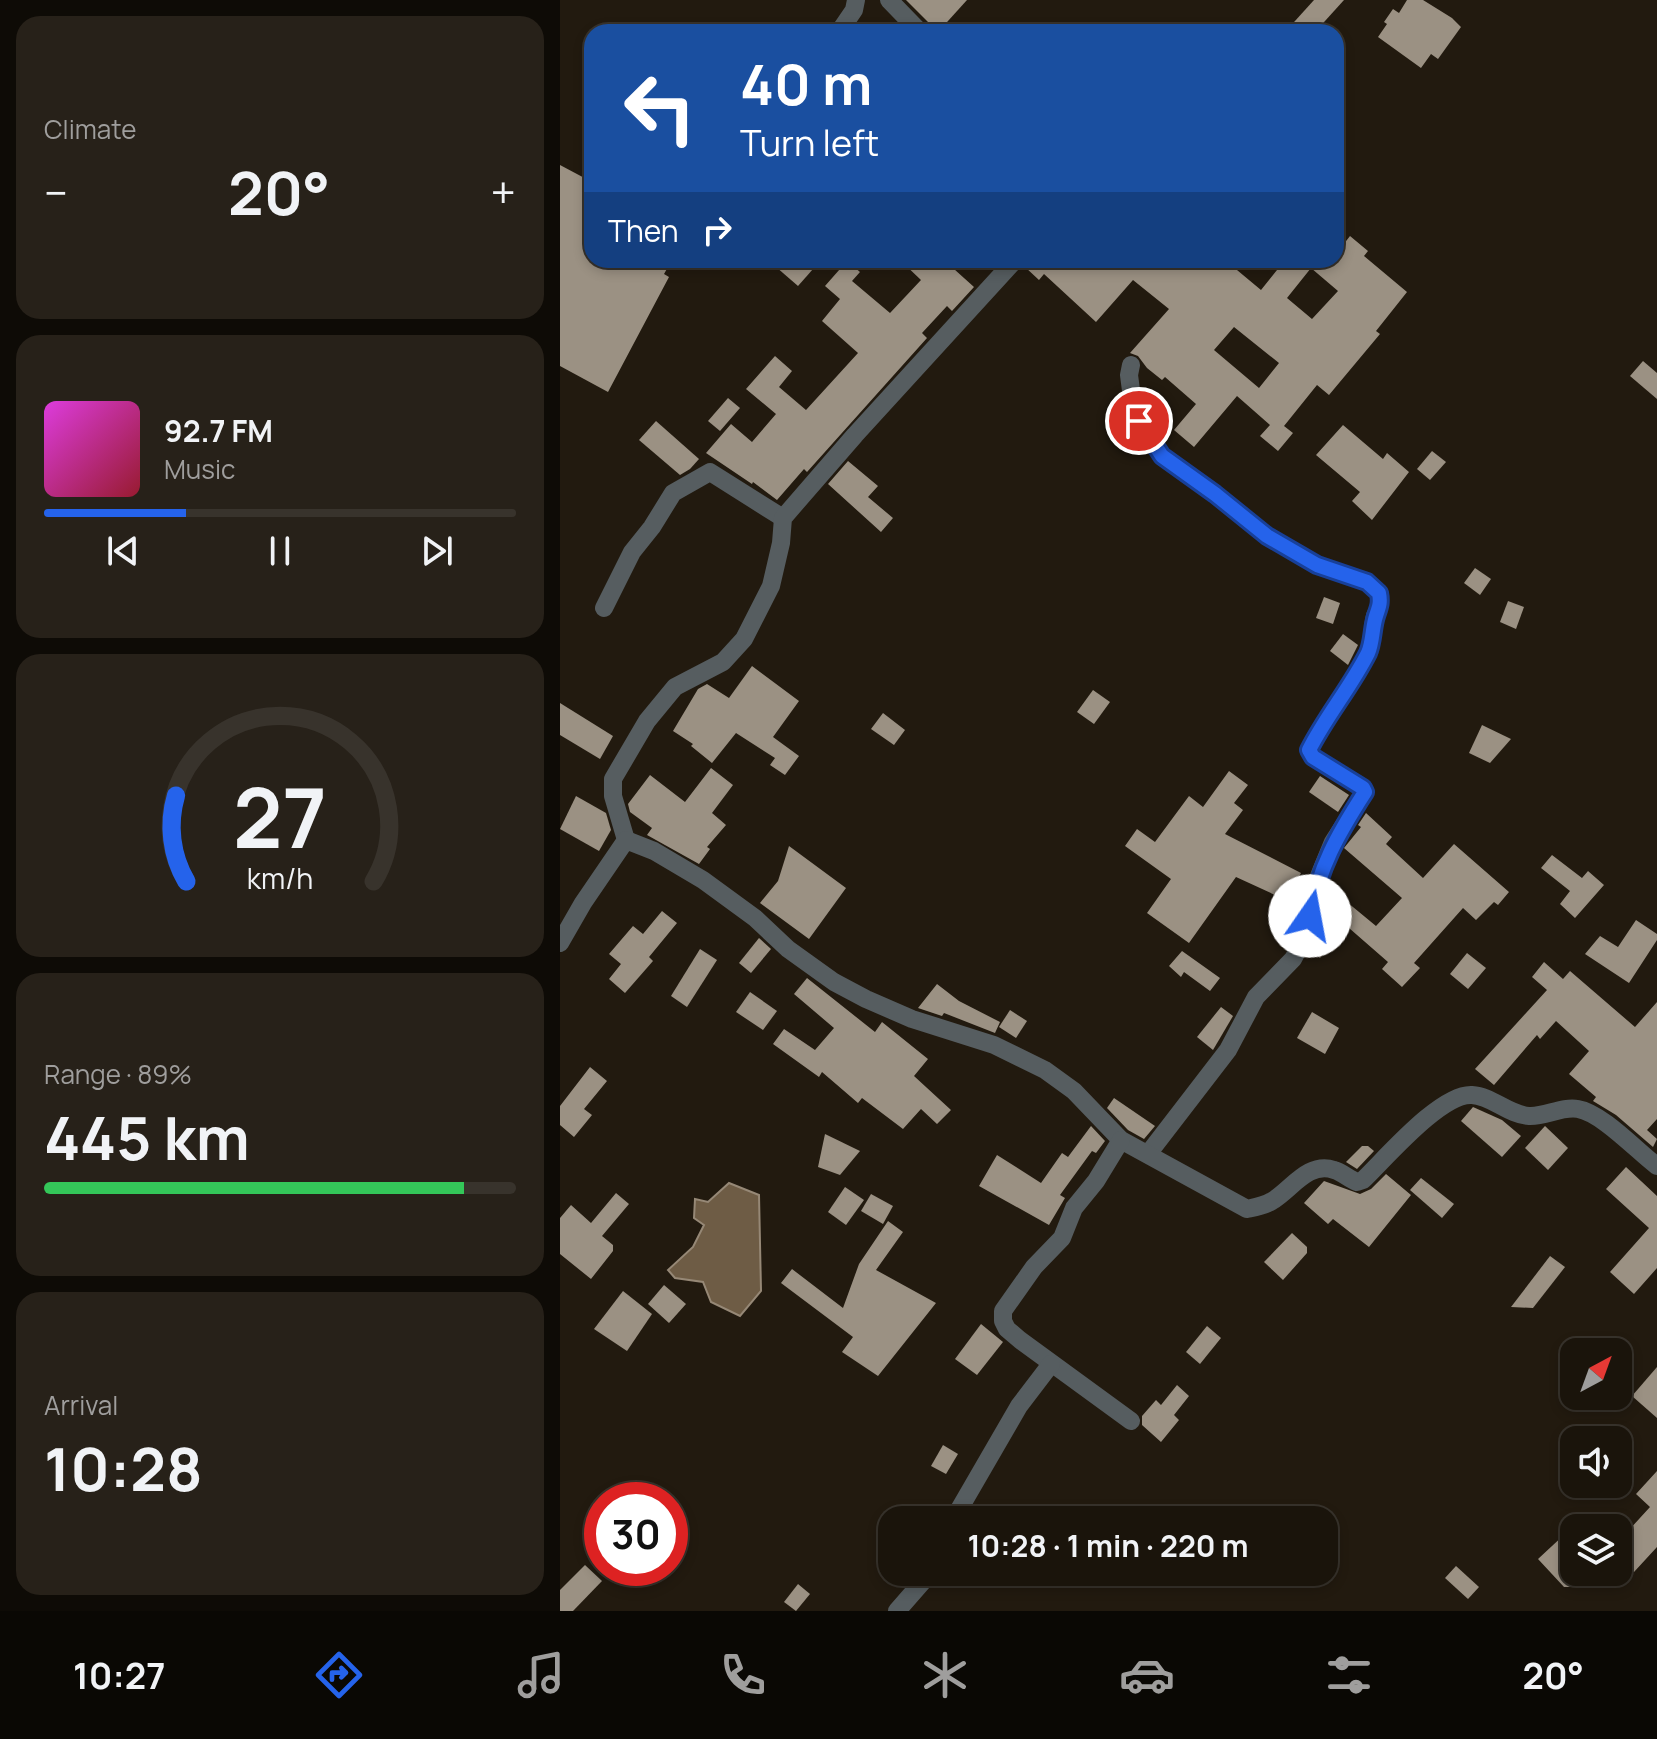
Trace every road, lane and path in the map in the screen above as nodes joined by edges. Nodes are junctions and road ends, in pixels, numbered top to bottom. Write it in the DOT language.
graph roads {
  1 [pos="856,0"];
  2 [pos="889,0"];
  3 [pos="844,24"];
  4 [pos="912,24"];
  5 [pos="1008,268"];
  6 [pos="1131,365"];
  7 [pos="783,518"];
  8 [pos="604,608"];
  9 [pos="626,840"];
  10 [pos="560,943"];
  11 [pos="1121,1140"];
  12 [pos="1148,1154"];
  13 [pos="1657,1166"];
  14 [pos="1051,1364"];
  15 [pos="1131,1421"];
  16 [pos="961,1506"];
  17 [pos="919,1586"];
  18 [pos="897,1611"];
  1 -- 3 [label="street"];
  2 -- 4 [label="street"];
  5 -- 7 [label="street"];
  6 -- 12 [label="street"];
  7 -- 8 [label="street"];
  7 -- 9 [label="street"];
  9 -- 10 [label="street"];
  9 -- 11 [label="street"];
  11 -- 12 [label="street"];
  11 -- 14 [label="street"];
  12 -- 13 [label="street"];
  14 -- 15 [label="street"];
  14 -- 16 [label="street"];
  17 -- 18 [label="street"];
}
